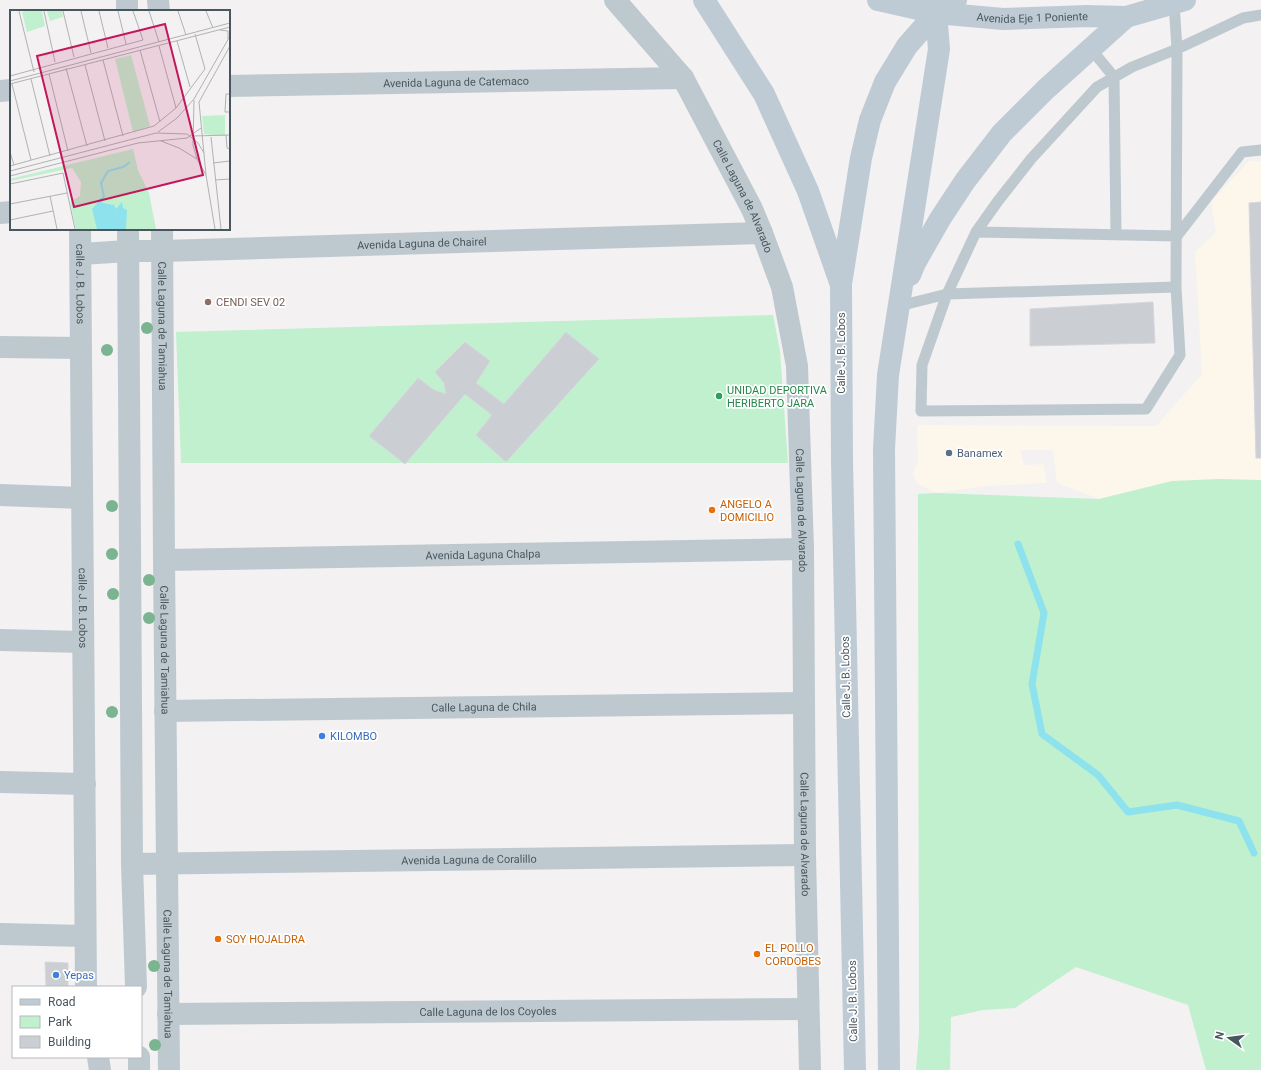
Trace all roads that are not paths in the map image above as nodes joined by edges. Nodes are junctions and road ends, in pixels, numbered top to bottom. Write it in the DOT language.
graph roads {
  1 [pos="615,0"];
  2 [pos="704,0"];
  3 [pos="878,0"];
  4 [pos="956,0"];
  5 [pos="1180,1"];
  6 [pos="936,4"];
  7 [pos="1261,15"];
  8 [pos="1126,17"];
  9 [pos="1091,49"];
  10 [pos="1177,49"];
  11 [pos="1114,77"];
  12 [pos="683,78"];
  13 [pos="230,86"];
  14 [pos="10,90"];
  15 [pos="0,91"];
  16 [pos="1261,150"];
  17 [pos="80,230"];
  18 [pos="128,230"];
  19 [pos="162,230"];
  20 [pos="976,232"];
  21 [pos="762,233"];
  22 [pos="1116,234"];
  23 [pos="1177,236"];
  24 [pos="128,251"];
  25 [pos="162,251"];
  26 [pos="81,254"];
  27 [pos="841,284"];
  28 [pos="1176,287"];
  29 [pos="947,294"];
  30 [pos="899,306"];
  31 [pos="0,347"];
  32 [pos="80,348"];
  33 [pos="0,496"];
  34 [pos="82,498"];
  35 [pos="803,549"];
  36 [pos="164,560"];
  37 [pos="0,640"];
  38 [pos="83,642"];
  39 [pos="803,703"];
  40 [pos="165,711"];
  41 [pos="0,782"];
  42 [pos="85,784"];
  43 [pos="805,855"];
  44 [pos="132,864"];
  45 [pos="167,864"];
  46 [pos="0,934"];
  47 [pos="85,936"];
  48 [pos="86,986"];
  49 [pos="136,986"];
  50 [pos="808,1009"];
  51 [pos="168,1014"];
  52 [pos="98,1058"];
  53 [pos="139,1058"];
  54 [pos="100,1070"];
  55 [pos="139,1070"];
  56 [pos="169,1070"];
  57 [pos="810,1070"];
  58 [pos="855,1070"];
  59 [pos="889,1070"];
  1 -- 12 [label="street, Calle Laguna de Alvarado"];
  2 -- 27 [label="main road"];
  3 -- 6 [label="main road, Avenida Eje 1 Poniente"];
  4 -- 6 [label="main road"];
  5 -- 8 [label="main road, Avenida Eje 1 Poniente"];
  5 -- 10 [label="lane"];
  6 -- 8 [label="main road, Avenida Eje 1 Poniente"];
  6 -- 27 [label="main road"];
  6 -- 30 [label="main road"];
  7 -- 10 [label="lane"];
  8 -- 9 [label="main road"];
  9 -- 11 [label="lane"];
  9 -- 30 [label="main road"];
  10 -- 11 [label="lane"];
  10 -- 23 [label="lane"];
  11 -- 20 [label="lane"];
  11 -- 22 [label="lane"];
  12 -- 13 [label="street, Avenida Laguna de Catemaco"];
  12 -- 21 [label="street, Calle Laguna de Alvarado"];
  14 -- 15 [label="street"];
  16 -- 23 [label="lane"];
  17 -- 26 [label="street, calle J. B. Lobos"];
  18 -- 24 [label="street"];
  19 -- 25 [label="street, Calle Laguna de Tamiahua"];
  20 -- 22 [label="lane"];
  20 -- 29 [label="lane"];
  21 -- 25 [label="street, Avenida Laguna de Chairel"];
  21 -- 35 [label="street, Calle Laguna de Alvarado"];
  22 -- 23 [label="lane"];
  23 -- 28 [label="lane"];
  24 -- 25 [label="street, Avenida Laguna de Chairel"];
  24 -- 26 [label="street, Avenida Laguna de Chairel"];
  24 -- 44 [label="street"];
  25 -- 36 [label="street, Calle Laguna de Tamiahua"];
  26 -- 32 [label="street, calle J. B. Lobos"];
  27 -- 58 [label="main road, Calle J. B. Lobos"];
  28 -- 29 [label="lane"];
  28 -- 29 [label="lane"];
  29 -- 30 [label="lane"];
  30 -- 59 [label="main road"];
  31 -- 32 [label="street"];
  32 -- 34 [label="street, calle J. B. Lobos"];
  33 -- 34 [label="street"];
  34 -- 38 [label="street, calle J. B. Lobos"];
  35 -- 36 [label="street, Avenida Laguna Chalpa"];
  35 -- 39 [label="street, Calle Laguna de Alvarado"];
  36 -- 40 [label="street, Calle Laguna de Tamiahua"];
  37 -- 38 [label="street"];
  38 -- 42 [label="street, calle J. B. Lobos"];
  39 -- 40 [label="street, Calle Laguna de Chila"];
  39 -- 43 [label="street, Calle Laguna de Alvarado"];
  40 -- 45 [label="street, Calle Laguna de Tamiahua"];
  41 -- 42 [label="street"];
  42 -- 47 [label="street, calle J. B. Lobos"];
  43 -- 45 [label="street, Avenida Laguna de Coralillo"];
  43 -- 50 [label="street, Calle Laguna de Alvarado"];
  44 -- 45 [label="street, Avenida Laguna de Coralillo"];
  44 -- 49 [label="street"];
  45 -- 51 [label="street, Calle Laguna de Tamiahua"];
  46 -- 47 [label="street"];
  47 -- 48 [label="street, calle J. B. Lobos"];
  50 -- 51 [label="street, Calle Laguna de los Coyoles"];
  50 -- 57 [label="street, Calle Laguna de Alvarado"];
  51 -- 56 [label="street, Calle Laguna de Tamiahua"];
  52 -- 54 [label="street"];
  53 -- 55 [label="street"];
}
